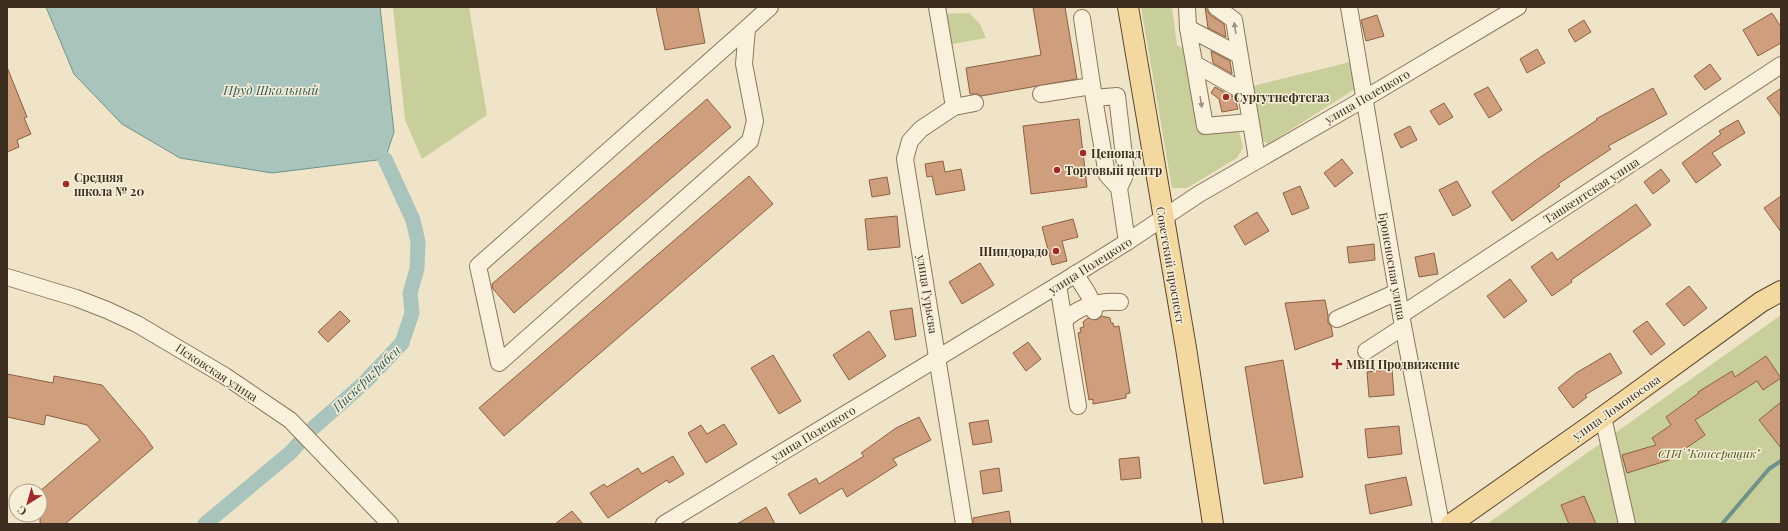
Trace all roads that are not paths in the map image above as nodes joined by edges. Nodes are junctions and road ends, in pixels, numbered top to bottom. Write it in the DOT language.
graph roads {
  1 [pos="770,7"];
  2 [pos="937,7"];
  3 [pos="1128,7"];
  4 [pos="1187,7"];
  5 [pos="1216,7"];
  6 [pos="1349,7"];
  7 [pos="1518,7"];
  8 [pos="1082,18"];
  9 [pos="747,28"];
  10 [pos="1188,28"];
  11 [pos="1239,54"];
  12 [pos="1195,64"];
  13 [pos="1781,65"];
  14 [pos="1093,92"];
  15 [pos="1246,93"];
  16 [pos="1041,94"];
  17 [pos="1364,99"];
  18 [pos="975,103"];
  19 [pos="954,106"];
  20 [pos="1250,122"];
  21 [pos="1257,159"];
  22 [pos="1119,188"];
  23 [pos="1163,218"];
  24 [pos="1127,242"];
  25 [pos="1075,274"];
  26 [pos="7,277"];
  27 [pos="1058,284"];
  28 [pos="1781,291"];
  29 [pos="1397,292"];
  30 [pos="1120,302"];
  31 [pos="1094,307"];
  32 [pos="1337,319"];
  33 [pos="1064,320"];
  34 [pos="1402,321"];
  35 [pos="1366,351"];
  36 [pos="938,358"];
  37 [pos="1078,406"];
  38 [pos="1603,417"];
  39 [pos="390,524"];
  40 [pos="664,524"];
  41 [pos="964,524"];
  42 [pos="1213,524"];
  43 [pos="1440,524"];
  44 [pos="1451,524"];
  45 [pos="1627,524"];
  1 -- 9 [label="street"];
  2 -- 19 [label="street"];
  3 -- 23 [label="main road, Советский проспект"];
  4 -- 10 [label="street"];
  11 -- 5 [label="street, one-way"];
  6 -- 17 [label="street, Броненосная улица"];
  7 -- 17 [label="street, улица Полецкого"];
  8 -- 14 [label="street"];
  9 -- 9 [label="street"];
  10 -- 11 [label="street"];
  10 -- 12 [label="street"];
  11 -- 15 [label="street"];
  12 -- 15 [label="street"];
  12 -- 20 [label="street, one-way"];
  13 -- 34 [label="street, Ташкентская улица"];
  14 -- 16 [label="street"];
  14 -- 22 [label="street"];
  14 -- 22 [label="street"];
  15 -- 20 [label="street"];
  17 -- 21 [label="street, улица Полецкого"];
  17 -- 29 [label="street, Броненосная улица"];
  18 -- 19 [label="street, улица Гурьева"];
  19 -- 36 [label="street, улица Гурьева"];
  20 -- 21 [label="street"];
  21 -- 23 [label="street, улица Полецкого"];
  22 -- 24 [label="street"];
  23 -- 24 [label="street, улица Полецкого"];
  23 -- 42 [label="main road, Советский проспект"];
  24 -- 25 [label="street, улица Полецкого"];
  25 -- 27 [label="street, улица Полецкого"];
  25 -- 31 [label="street"];
  26 -- 39 [label="street, Псковская улица"];
  27 -- 33 [label="street"];
  27 -- 36 [label="street, улица Полецкого"];
  28 -- 38 [label="main road, улица Ломоносова"];
  29 -- 32 [label="street"];
  29 -- 34 [label="street, Броненосная улица"];
  30 -- 31 [label="street"];
  31 -- 33 [label="street"];
  33 -- 37 [label="street"];
  34 -- 35 [label="street, Ташкентская улица"];
  34 -- 43 [label="street, Броненосная улица"];
  36 -- 40 [label="street, улица Полецкого"];
  36 -- 41 [label="street, улица Гурьева"];
  38 -- 44 [label="main road, улица Ломоносова"];
  38 -- 45 [label="street"];
}
